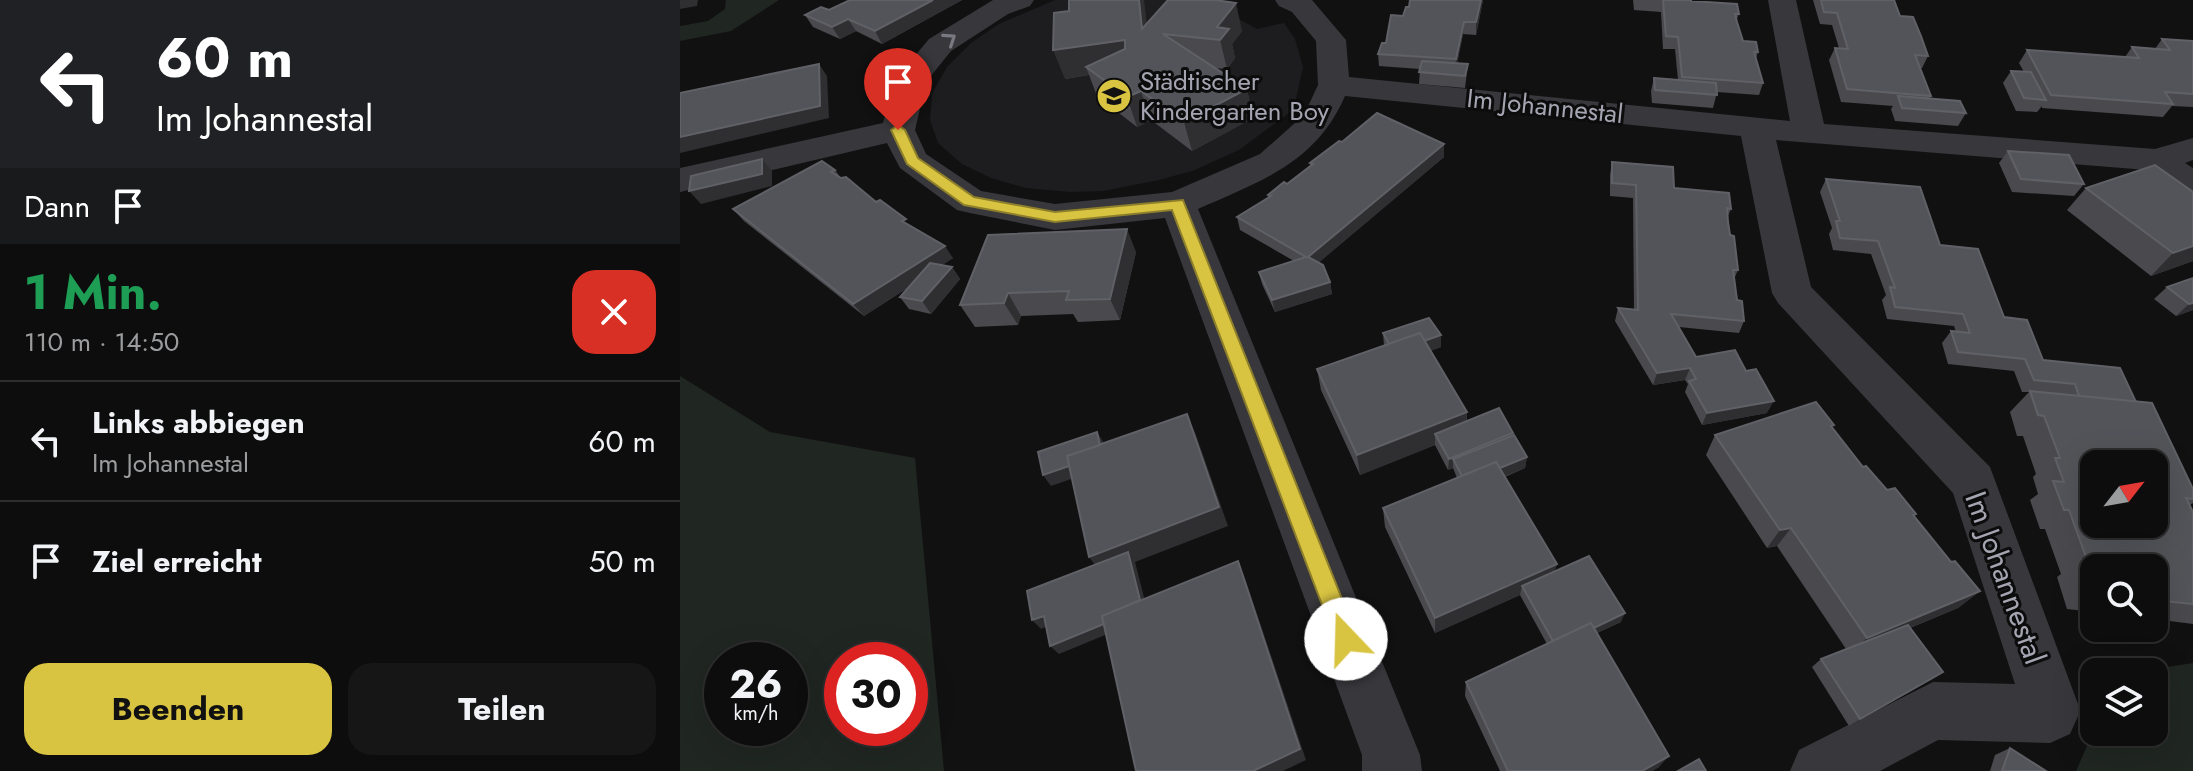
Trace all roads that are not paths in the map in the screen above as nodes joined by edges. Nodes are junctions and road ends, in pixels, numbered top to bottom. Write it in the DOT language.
graph roads {
  1 [pos="1020,0"];
  2 [pos="1782,0"];
  3 [pos="1303,2"];
  4 [pos="1334,85"];
  5 [pos="898,130"];
  6 [pos="1783,130"];
  7 [pos="2193,149"];
  8 [pos="2156,160"];
  9 [pos="680,180"];
  10 [pos="2193,185"];
  11 [pos="1178,204"];
  12 [pos="1392,771"];
  13 [pos="1820,771"];
  5 -- 1 [label="street, one-way"];
  2 -- 6 [label="street, Im Johannestal"];
  3 -- 4 [label="street"];
  4 -- 6 [label="street, Im Johannestal"];
  4 -- 11 [label="street"];
  5 -- 9 [label="street"];
  5 -- 11 [label="street"];
  6 -- 8 [label="street, Im Johannestal"];
  6 -- 13 [label="street, Im Johannestal"];
  7 -- 8 [label="street, Im Johannestal"];
  8 -- 10 [label="street, Im Johannestal"];
  11 -- 12 [label="street"];
}
